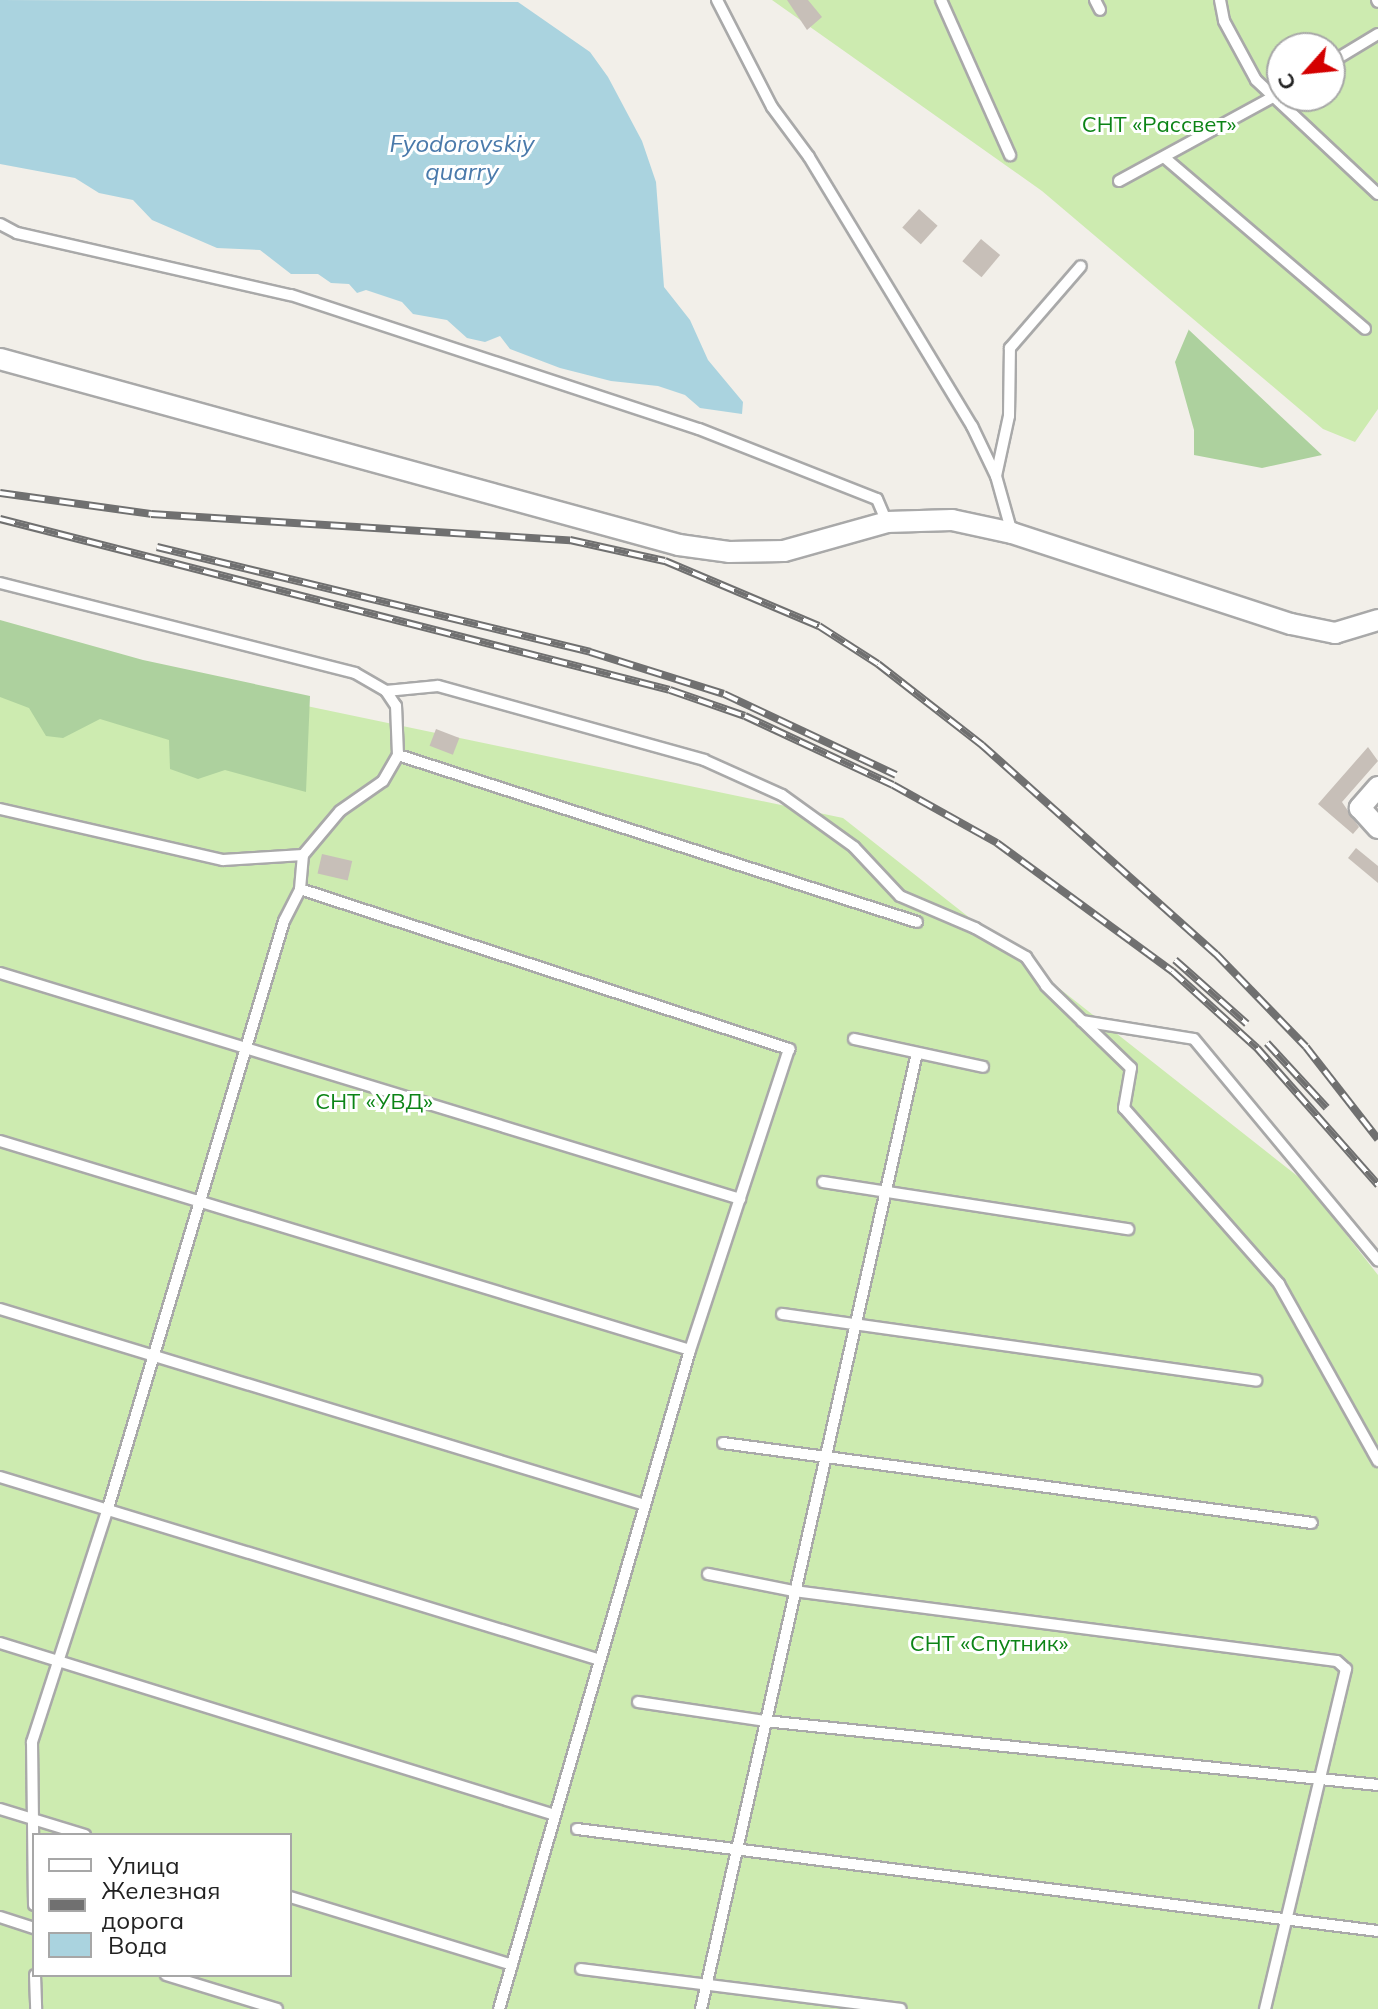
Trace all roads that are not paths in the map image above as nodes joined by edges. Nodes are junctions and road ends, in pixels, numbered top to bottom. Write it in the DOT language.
graph roads {
  1 [pos="717,0"];
  2 [pos="941,0"];
  3 [pos="1220,0"];
  4 [pos="1378,34"];
  5 [pos="1346,53"];
  6 [pos="1266,83"];
  7 [pos="1266,101"];
  8 [pos="1296,112"];
  9 [pos="1010,155"];
  10 [pos="1165,158"];
  11 [pos="1119,181"];
  12 [pos="1378,194"];
  13 [pos="0,224"];
  14 [pos="1081,266"];
  15 [pos="1365,329"];
  16 [pos="0,359"];
  17 [pos="996,476"];
  18 [pos="887,522"];
  19 [pos="1012,533"];
  20 [pos="0,583"];
  21 [pos="1378,620"];
  22 [pos="386,691"];
  23 [pos="398,755"];
  24 [pos="1378,787"];
  25 [pos="0,809"];
  26 [pos="1378,828"];
  27 [pos="303,855"];
  28 [pos="300,889"];
  29 [pos="917,922"];
  30 [pos="0,973"];
  31 [pos="1080,1021"];
  32 [pos="854,1039"];
  33 [pos="247,1045"];
  34 [pos="917,1053"];
  35 [pos="983,1067"];
  36 [pos="0,1141"];
  37 [pos="823,1182"];
  38 [pos="887,1191"];
  39 [pos="740,1199"];
  40 [pos="200,1201"];
  41 [pos="1128,1229"];
  42 [pos="1378,1261"];
  43 [pos="0,1309"];
  44 [pos="782,1314"];
  45 [pos="855,1327"];
  46 [pos="690,1350"];
  47 [pos="153,1359"];
  48 [pos="1256,1381"];
  49 [pos="723,1443"];
  50 [pos="825,1458"];
  51 [pos="1378,1461"];
  52 [pos="0,1477"];
  53 [pos="645,1505"];
  54 [pos="108,1508"];
  55 [pos="1312,1523"];
  56 [pos="708,1574"];
  57 [pos="794,1591"];
  58 [pos="0,1643"];
  59 [pos="600,1660"];
  60 [pos="58,1662"];
  61 [pos="638,1702"];
  62 [pos="765,1721"];
  63 [pos="1323,1779"];
  64 [pos="1378,1785"];
  65 [pos="0,1809"];
  66 [pos="555,1815"];
  67 [pos="33,1819"];
  68 [pos="577,1829"];
  69 [pos="33,1833"];
  70 [pos="78,1833"];
  71 [pos="739,1852"];
  72 [pos="292,1898"];
  73 [pos="0,1917"];
  74 [pos="1288,1920"];
  75 [pos="32,1927"];
  76 [pos="1378,1931"];
  77 [pos="512,1965"];
  78 [pos="581,1969"];
  79 [pos="35,1977"];
  80 [pos="173,1977"];
  81 [pos="707,1987"];
  82 [pos="36,2009"];
  83 [pos="277,2009"];
  84 [pos="499,2009"];
  85 [pos="701,2009"];
  86 [pos="901,2009"];
  87 [pos="1265,2009"];
  1 -- 17 [label="lane"];
  2 -- 9 [label="lane"];
  3 -- 6 [label="lane"];
  4 -- 5 [label="lane"];
  7 -- 10 [label="lane"];
  8 -- 12 [label="lane"];
  10 -- 11 [label="lane"];
  10 -- 15 [label="lane"];
  13 -- 18 [label="lane"];
  14 -- 17 [label="lane"];
  16 -- 18 [label="street"];
  17 -- 19 [label="lane"];
  18 -- 19 [label="street"];
  19 -- 21 [label="street"];
  20 -- 22 [label="lane"];
  22 -- 23 [label="lane"];
  22 -- 31 [label="lane"];
  23 -- 27 [label="lane"];
  23 -- 29 [label="lane"];
  24 -- 26 [label="street"];
  25 -- 27 [label="lane"];
  27 -- 28 [label="lane"];
  28 -- 33 [label="lane"];
  28 -- 39 [label="lane"];
  30 -- 33 [label="lane"];
  31 -- 42 [label="lane"];
  31 -- 51 [label="lane"];
  32 -- 34 [label="lane"];
  33 -- 39 [label="lane"];
  33 -- 40 [label="lane"];
  34 -- 35 [label="lane"];
  34 -- 38 [label="lane"];
  36 -- 40 [label="lane"];
  37 -- 38 [label="lane"];
  38 -- 41 [label="lane"];
  38 -- 45 [label="lane"];
  39 -- 46 [label="lane"];
  40 -- 46 [label="lane"];
  40 -- 47 [label="lane"];
  43 -- 47 [label="lane"];
  44 -- 45 [label="lane"];
  45 -- 48 [label="lane"];
  45 -- 50 [label="lane"];
  46 -- 53 [label="lane"];
  47 -- 53 [label="lane"];
  47 -- 54 [label="lane"];
  49 -- 50 [label="lane"];
  50 -- 55 [label="lane"];
  50 -- 57 [label="lane"];
  52 -- 54 [label="lane"];
  53 -- 59 [label="lane"];
  54 -- 59 [label="lane"];
  54 -- 60 [label="lane"];
  56 -- 57 [label="lane"];
  57 -- 62 [label="lane"];
  57 -- 63 [label="lane"];
  58 -- 60 [label="lane"];
  59 -- 66 [label="lane"];
  60 -- 66 [label="lane"];
  60 -- 67 [label="lane"];
  61 -- 62 [label="lane"];
  62 -- 63 [label="lane"];
  62 -- 71 [label="lane"];
  63 -- 64 [label="lane"];
  63 -- 74 [label="lane"];
  65 -- 67 [label="lane"];
  66 -- 77 [label="lane"];
  67 -- 69 [label="lane"];
  67 -- 70 [label="lane"];
  68 -- 71 [label="lane"];
  71 -- 74 [label="lane"];
  71 -- 81 [label="lane"];
  72 -- 77 [label="lane"];
  73 -- 75 [label="lane"];
  74 -- 76 [label="lane"];
  74 -- 87 [label="lane"];
  77 -- 84 [label="lane"];
  78 -- 81 [label="lane"];
  79 -- 82 [label="lane"];
  80 -- 83 [label="lane"];
  81 -- 85 [label="lane"];
  81 -- 86 [label="lane"];
}
